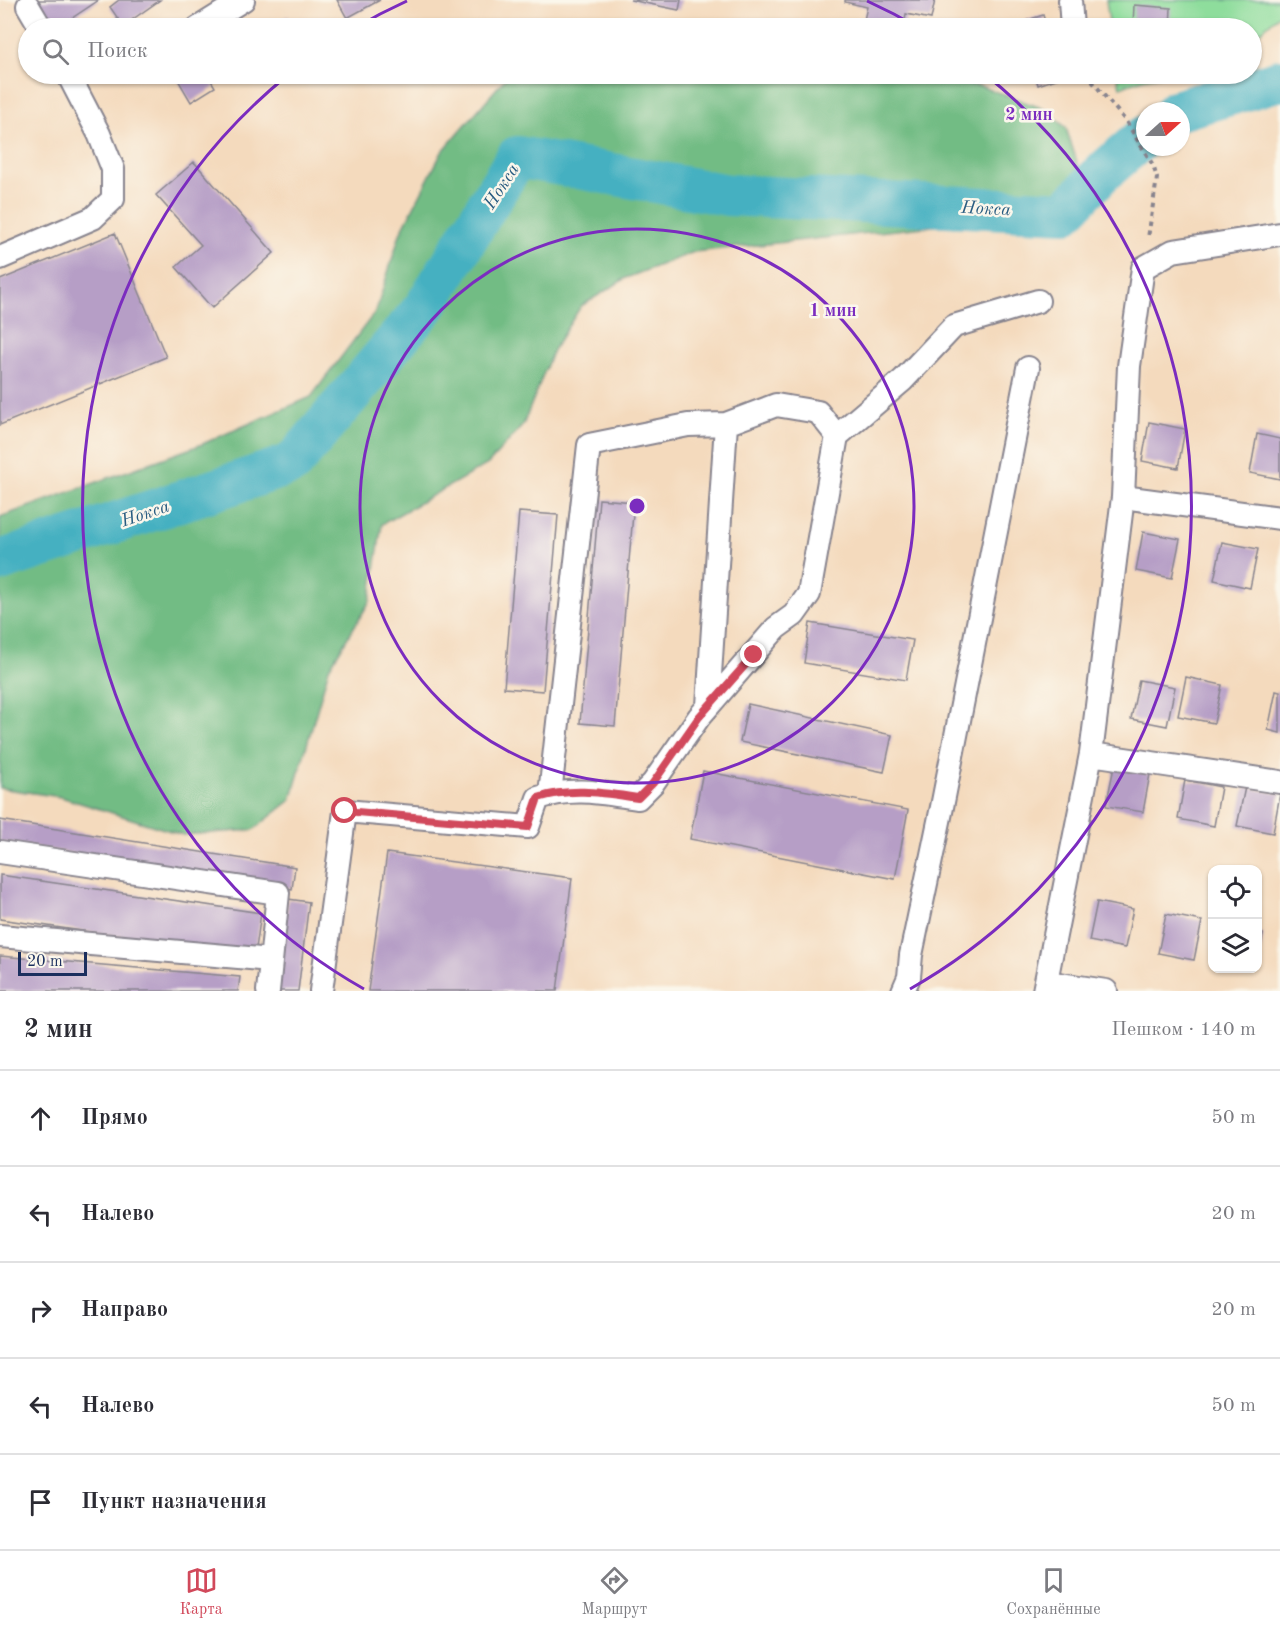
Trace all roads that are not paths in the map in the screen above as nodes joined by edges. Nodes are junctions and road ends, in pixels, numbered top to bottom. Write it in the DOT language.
graph roads {
  1 [pos="243,0"];
  2 [pos="1070,0"];
  3 [pos="28,6"];
  4 [pos="35,18"];
  5 [pos="214,18"];
  6 [pos="1071,18"];
  7 [pos="73,84"];
  8 [pos="1280,234"];
  9 [pos="0,258"];
  10 [pos="1038,301"];
  11 [pos="1028,369"];
  12 [pos="726,424"];
  13 [pos="837,436"];
  14 [pos="1123,497"];
  15 [pos="1280,518"];
  16 [pos="708,706"];
  17 [pos="1092,754"];
  18 [pos="1280,782"];
  19 [pos="550,794"];
  20 [pos="0,852"];
  21 [pos="0,936"];
  22 [pos="271,960"];
  23 [pos="1045,986"];
  24 [pos="268,991"];
  25 [pos="321,991"];
  26 [pos="903,991"];
  27 [pos="1106,991"];
  1 -- 5 [label="street"];
  2 -- 6 [label="street"];
  3 -- 4 [label="street"];
  7 -- 9 [label="street"];
  8 -- 14 [label="street"];
  10 -- 13 [label="street"];
  11 -- 26 [label="street"];
  12 -- 13 [label="street"];
  12 -- 16 [label="street"];
  12 -- 19 [label="street"];
  13 -- 16 [label="street"];
  14 -- 15 [label="street"];
  14 -- 17 [label="street"];
  16 -- 19 [label="street"];
  17 -- 18 [label="street"];
  17 -- 23 [label="street"];
  19 -- 25 [label="street"];
  20 -- 22 [label="street"];
  21 -- 22 [label="street"];
  22 -- 24 [label="street"];
  23 -- 27 [label="street"];
}
